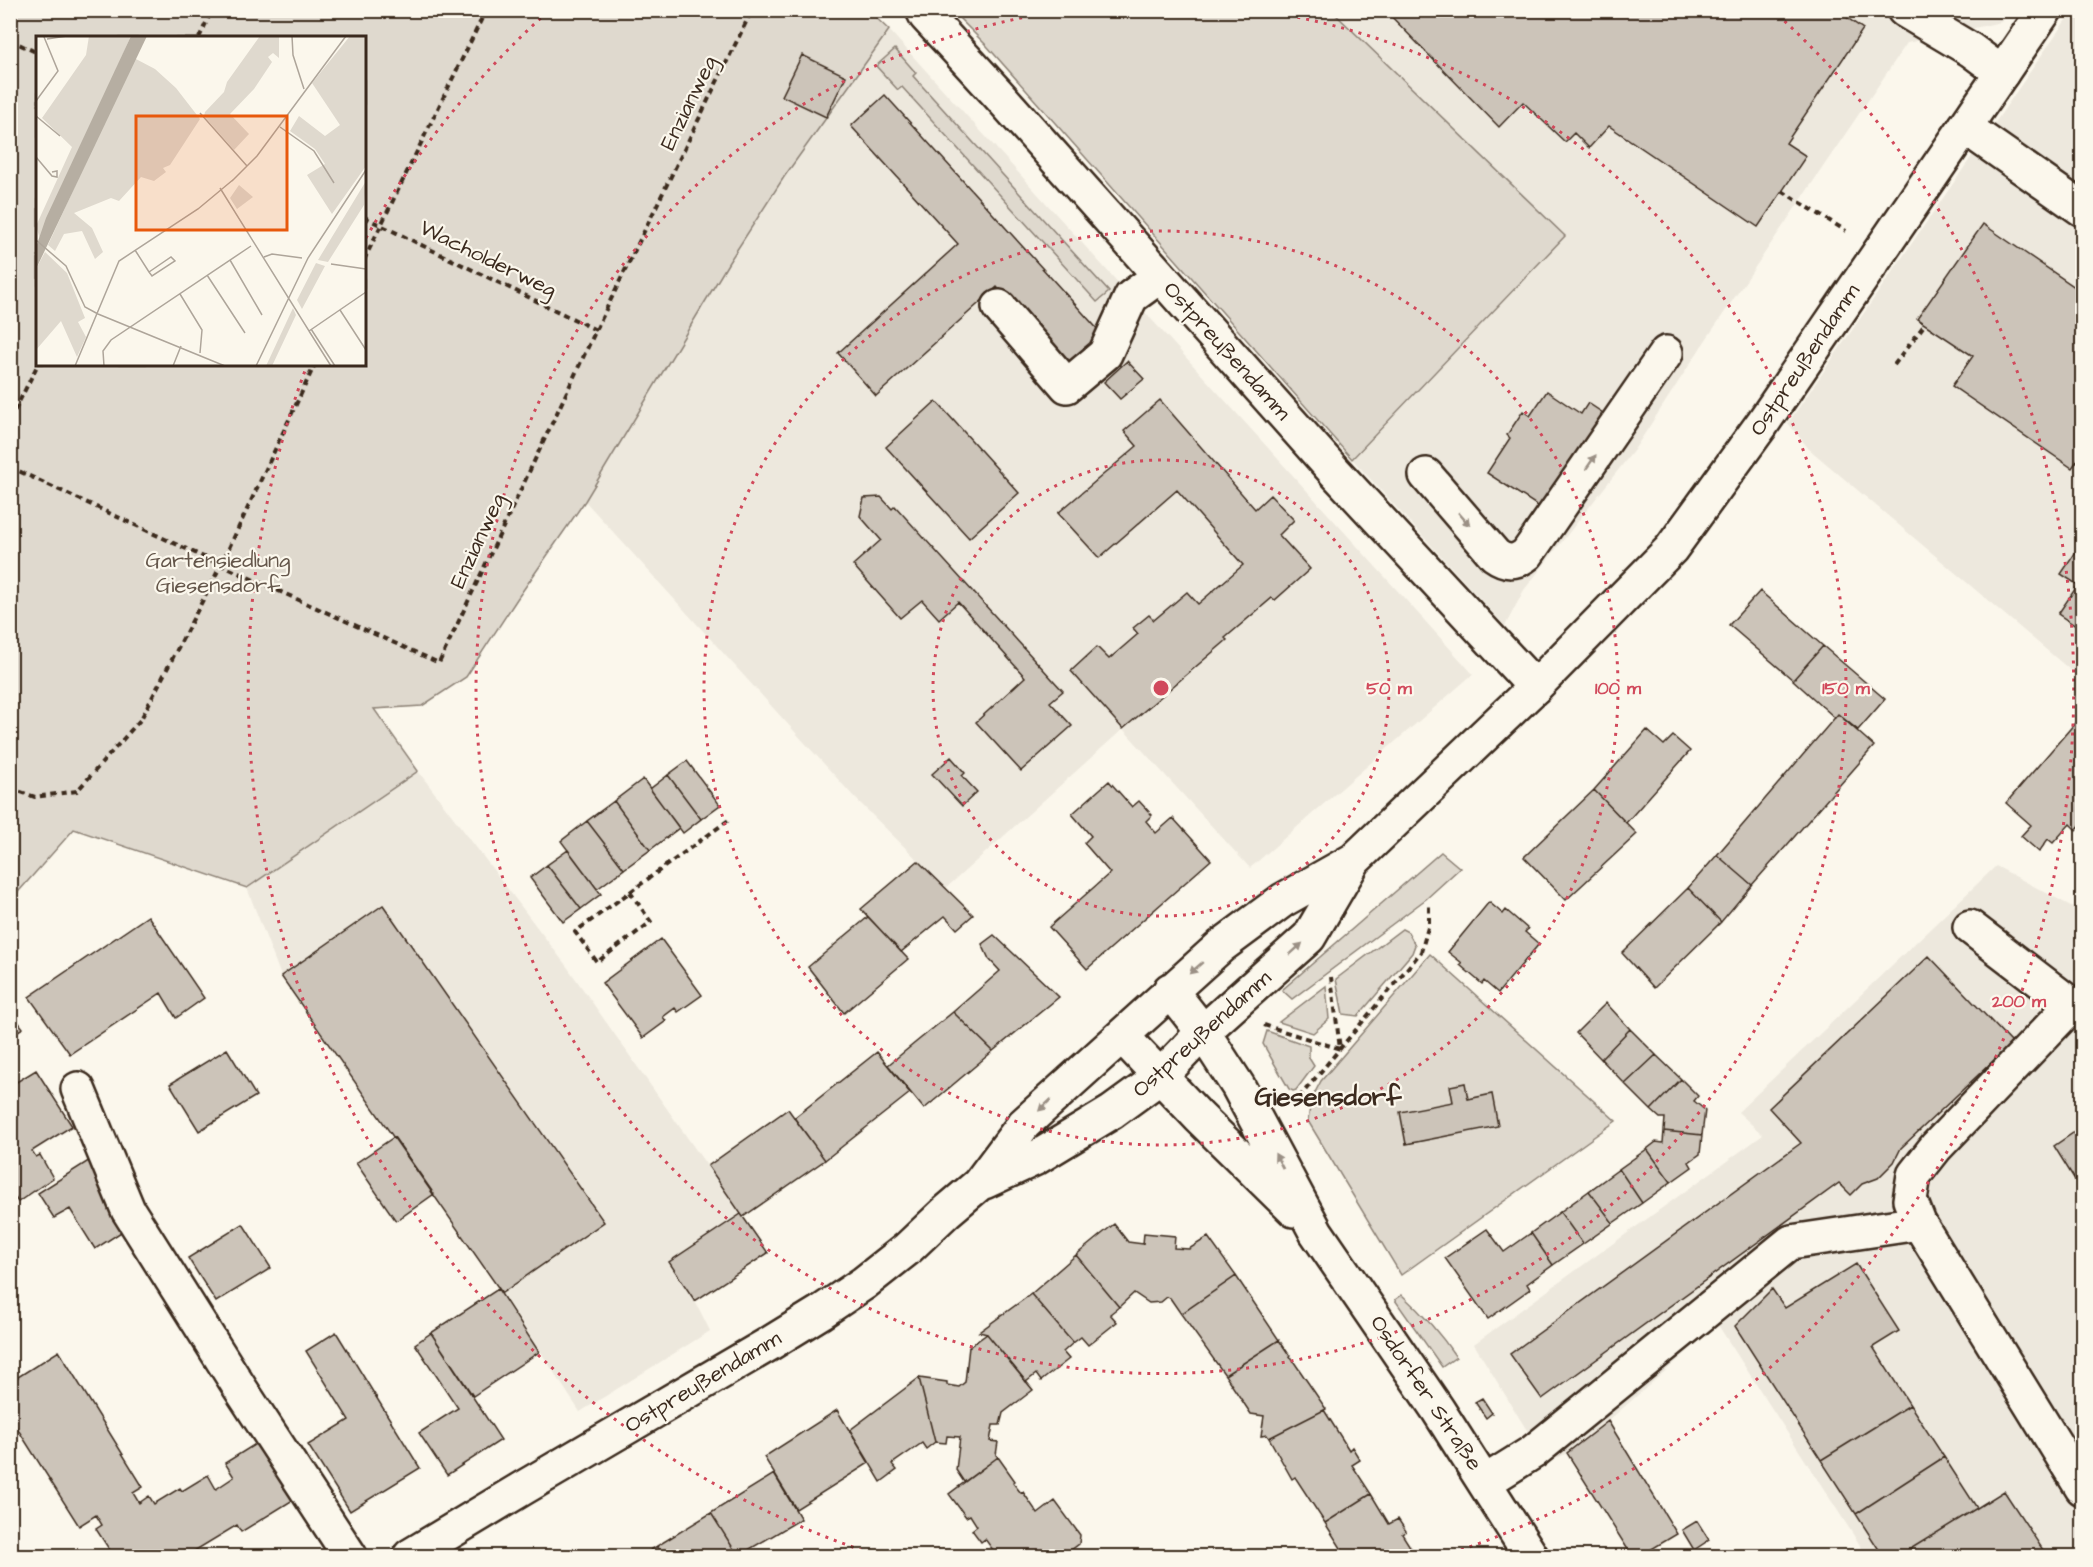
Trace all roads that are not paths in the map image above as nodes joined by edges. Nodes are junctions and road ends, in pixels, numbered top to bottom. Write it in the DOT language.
graph roads {
  1 [pos="923,10"];
  2 [pos="1904,10"];
  3 [pos="2045,10"];
  4 [pos="2002,73"];
  5 [pos="1965,127"];
  6 [pos="2082,209"];
  7 [pos="1160,276"];
  8 [pos="999,308"];
  9 [pos="1666,353"];
  10 [pos="1426,475"];
  11 [pos="1535,687"];
  12 [pos="1354,860"];
  13 [pos="1970,927"];
  14 [pos="1170,990"];
  15 [pos="2077,1005"];
  16 [pos="1203,1032"];
  17 [pos="1122,1036"];
  18 [pos="1160,1077"];
  19 [pos="78,1089"];
  20 [pos="979,1184"];
  21 [pos="1919,1223"];
  22 [pos="1316,1232"];
  23 [pos="1485,1482"];
  24 [pos="2082,1488"];
  25 [pos="350,1557"];
  26 [pos="410,1557"];
  27 [pos="1531,1557"];
  1 -- 7 [label="main road, Ostpreußendamm"];
  2 -- 4 [label="main road"];
  3 -- 4 [label="main road, Ostpreußendamm"];
  4 -- 5 [label="main road, Ostpreußendamm"];
  5 -- 6 [label="main road"];
  5 -- 11 [label="main road, Ostpreußendamm"];
  7 -- 8 [label="main road"];
  7 -- 11 [label="main road, Ostpreußendamm"];
  10 -- 9 [label="main road, one-way"];
  11 -- 12 [label="main road, Ostpreußendamm"];
  12 -- 14 [label="main road, Ostpreußendamm, one-way"];
  16 -- 12 [label="main road, Ostpreußendamm, one-way"];
  13 -- 15 [label="main road"];
  14 -- 16 [label="main road, Osdorfer Straße"];
  14 -- 17 [label="main road, Ostpreußendamm"];
  15 -- 21 [label="main road"];
  16 -- 18 [label="main road, Ostpreußendamm"];
  22 -- 16 [label="main road, Osdorfer Straße, one-way"];
  17 -- 18 [label="main road, Osdorfer Straße"];
  17 -- 20 [label="main road, Ostpreußendamm, one-way"];
  18 -- 20 [label="main road, Ostpreußendamm"];
  18 -- 22 [label="main road, Osdorfer Straße"];
  19 -- 25 [label="main road"];
  20 -- 26 [label="main road, Ostpreußendamm"];
  21 -- 23 [label="main road"];
  21 -- 24 [label="main road"];
  22 -- 23 [label="main road, Osdorfer Straße"];
  23 -- 27 [label="main road, Osdorfer Straße"];
}
